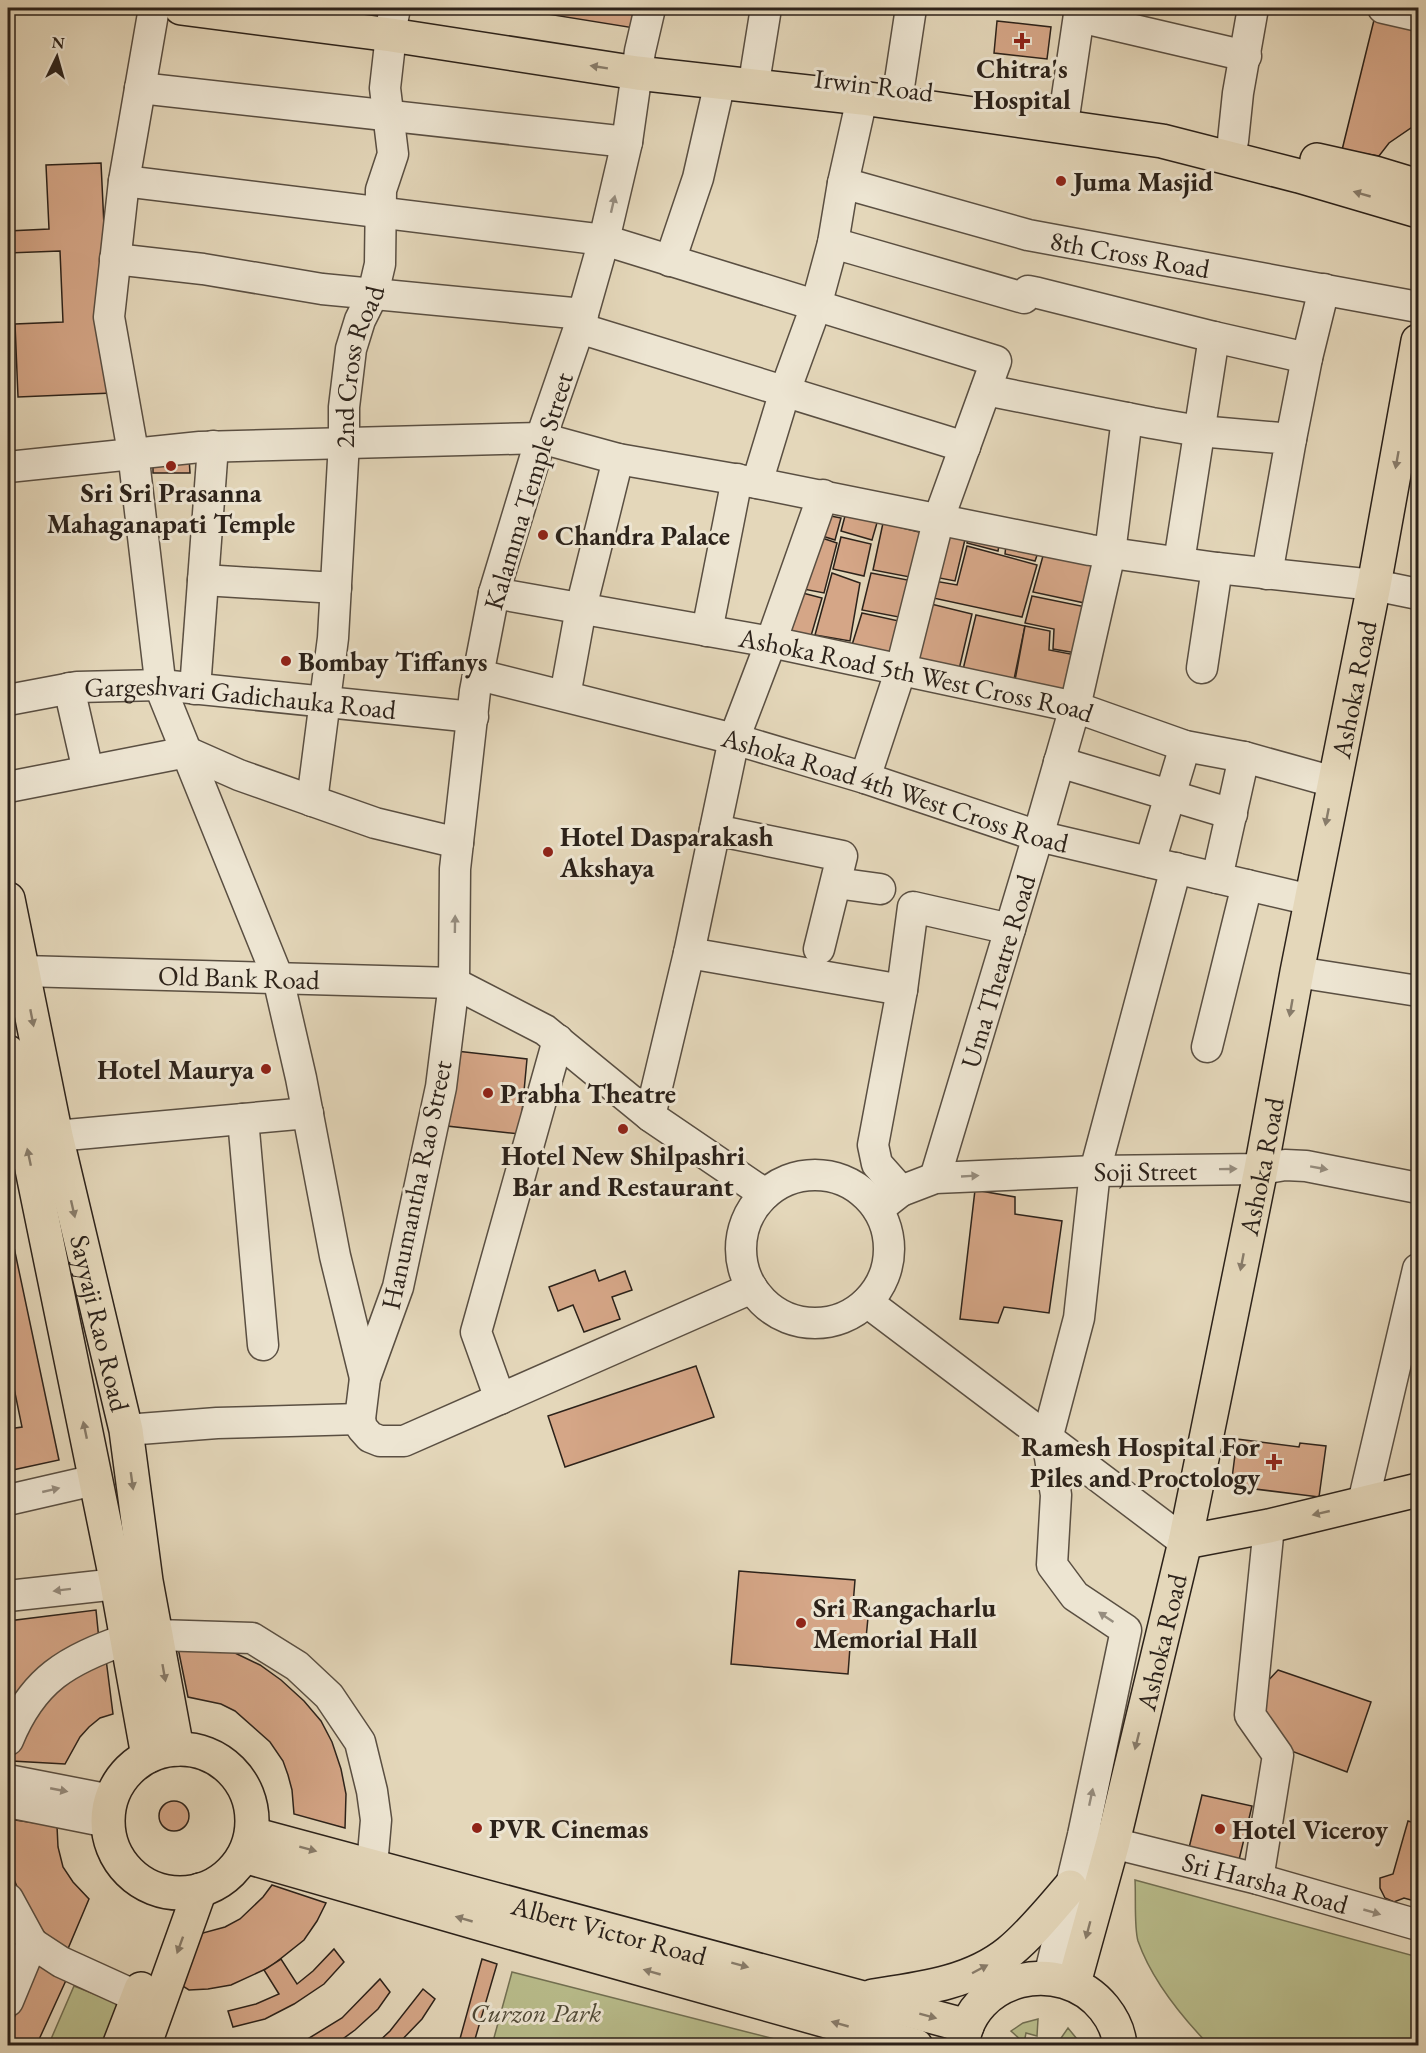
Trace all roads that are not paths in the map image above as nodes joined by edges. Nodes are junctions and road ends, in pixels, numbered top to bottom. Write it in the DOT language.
graph roads {
  1 [pos="154,8"];
  2 [pos="181,8"];
  3 [pos="326,8"];
  4 [pos="650,8"];
  5 [pos="766,8"];
  6 [pos="911,8"];
  7 [pos="1253,8"];
  8 [pos="1383,8"];
  9 [pos="1080,12"];
  10 [pos="1419,15"];
  11 [pos="393,20"];
  12 [pos="1246,56"];
  13 [pos="639,62"];
  14 [pos="756,70"];
  15 [pos="720,82"];
  16 [pos="900,87"];
  17 [pos="140,88"];
  18 [pos="862,98"];
  19 [pos="1065,111"];
  20 [pos="387,116"];
  21 [pos="1233,141"];
  22 [pos="627,142"];
  23 [pos="124,182"];
  24 [pos="843,183"];
  25 [pos="1419,186"];
  26 [pos="1419,211"];
  27 [pos="382,213"];
  28 [pos="604,240"];
  29 [pos="833,243"];
  30 [pos="115,259"];
  31 [pos="670,261"];
  32 [pos="1324,289"];
  33 [pos="373,294"];
  34 [pos="816,306"];
  35 [pos="1419,307"];
  36 [pos="581,321"];
  37 [pos="1214,337"];
  38 [pos="1419,341"];
  39 [pos="1307,358"];
  40 [pos="986,390"];
  41 [pos="785,391"];
  42 [pos="1127,418"];
  43 [pos="1199,430"];
  44 [pos="541,438"];
  45 [pos="1291,439"];
  46 [pos="344,442"];
  47 [pos="213,446"];
  48 [pos="965,447"];
  49 [pos="133,452"];
  50 [pos="618,459"];
  51 [pos="8,467"];
  52 [pos="747,481"];
  53 [pos="823,495"];
  54 [pos="939,518"];
  55 [pos="1110,553"];
  56 [pos="1179,562"];
  57 [pos="1217,568"];
  58 [pos="1267,574"];
  59 [pos="203,580"];
  60 [pos="1374,585"];
  61 [pos="336,588"];
  62 [pos="494,593"];
  63 [pos="1419,594"];
  64 [pos="581,608"];
  65 [pos="707,631"];
  66 [pos="771,642"];
  67 [pos="1202,668"];
  68 [pos="901,669"];
  69 [pos="479,675"];
  70 [pos="161,685"];
  71 [pos="69,688"];
  72 [pos="195,689"];
  73 [pos="565,696"];
  74 [pos="8,700"];
  75 [pos="324,702"];
  76 [pos="1075,707"];
  77 [pos="472,717"];
  78 [pos="734,739"];
  79 [pos="1185,746"];
  80 [pos="186,752"];
  81 [pos="1244,758"];
  82 [pos="1059,762"];
  83 [pos="88,771"];
  84 [pos="865,778"];
  85 [pos="1334,782"];
  86 [pos="8,787"];
  87 [pos="1171,794"];
  88 [pos="312,801"];
  89 [pos="1232,814"];
  90 [pos="715,830"];
  91 [pos="1038,836"];
  92 [pos="458,843"];
  93 [pos="1163,865"];
  94 [pos="1217,878"];
  95 [pos="836,883"];
  96 [pos="1247,885"];
  97 [pos="880,889"];
  98 [pos="8,899"];
  99 [pos="1311,900"];
  100 [pos="1010,929"];
  101 [pos="819,949"];
  102 [pos="689,953"];
  103 [pos="23,971"];
  104 [pos="1297,972"];
  105 [pos="278,978"];
  106 [pos="454,983"];
  107 [pos="1417,983"];
  108 [pos="902,990"];
  109 [pos="558,1040"];
  110 [pos="1207,1047"];
  111 [pos="8,1052"];
  112 [pos="308,1113"];
  113 [pos="650,1116"];
  114 [pos="243,1119"];
  115 [pos="56,1136"];
  116 [pos="1261,1169"];
  117 [pos="1095,1171"];
  118 [pos="935,1178"];
  119 [pos="1419,1188"];
  120 [pos="765,1194"];
  121 [pos="889,1200"];
  122 [pos="1419,1269"];
  123 [pos="752,1288"];
  124 [pos="867,1302"];
  125 [pos="263,1345"];
  126 [pos="365,1378"];
  127 [pos="500,1399"];
  128 [pos="360,1419"];
  129 [pos="126,1430"];
  130 [pos="1047,1439"];
  131 [pos="95,1480"];
  132 [pos="1419,1490"];
  133 [pos="8,1500"];
  134 [pos="1363,1503"];
  135 [pos="1269,1526"];
  136 [pos="1185,1542"];
  137 [pos="117,1584"];
  138 [pos="8,1596"];
  139 [pos="142,1637"];
  140 [pos="8,1740"];
  141 [pos="163,1752"];
  142 [pos="8,1780"];
  143 [pos="8,1802"];
  144 [pos="109,1811"];
  145 [pos="1098,1839"];
  146 [pos="248,1845"];
  147 [pos="372,1866"];
  148 [pos="1258,1879"];
  149 [pos="1070,1887"];
  150 [pos="188,1891"];
  151 [pos="8,1899"];
  152 [pos="1419,1925"];
  153 [pos="32,1943"];
  154 [pos="1061,1980"];
  155 [pos="138,1997"];
  156 [pos="862,1998"];
  157 [pos="8,2001"];
  158 [pos="964,2036"];
  159 [pos="119,2046"];
  160 [pos="144,2046"];
  161 [pos="916,2046"];
  162 [pos="1120,2046"];
  1 -- 17 [label="street"];
  2 -- 11 [label="main road"];
  3 -- 11 [label="main road, Irwin Road"];
  4 -- 13 [label="street, Kalamma Temple Street"];
  5 -- 14 [label="street"];
  6 -- 16 [label="street"];
  7 -- 12 [label="street"];
  8 -- 10 [label="street"];
  9 -- 12 [label="street"];
  9 -- 19 [label="street"];
  11 -- 13 [label="main road, Irwin Road"];
  11 -- 20 [label="street, 2nd Cross Road"];
  12 -- 21 [label="street"];
  13 -- 14 [label="main road, Irwin Road"];
  13 -- 15 [label="main road"];
  13 -- 22 [label="street, Kalamma Temple Street"];
  14 -- 16 [label="main road, Irwin Road"];
  15 -- 18 [label="main road"];
  15 -- 31 [label="street"];
  16 -- 19 [label="main road, Irwin Road"];
  17 -- 20 [label="street"];
  17 -- 23 [label="street"];
  18 -- 24 [label="street"];
  26 -- 18 [label="main road, one-way"];
  19 -- 21 [label="main road, Irwin Road"];
  20 -- 22 [label="street"];
  20 -- 27 [label="street, 2nd Cross Road"];
  21 -- 25 [label="main road, Irwin Road"];
  28 -- 22 [label="street, Kalamma Temple Street, one-way"];
  23 -- 27 [label="street"];
  23 -- 30 [label="street"];
  24 -- 29 [label="street"];
  24 -- 32 [label="street, 8th Cross Road"];
  27 -- 28 [label="street"];
  27 -- 33 [label="street, 2nd Cross Road"];
  28 -- 31 [label="street"];
  28 -- 36 [label="street, Kalamma Temple Street"];
  29 -- 34 [label="street"];
  29 -- 37 [label="street"];
  30 -- 33 [label="street"];
  30 -- 49 [label="street"];
  31 -- 34 [label="street"];
  32 -- 35 [label="street, 8th Cross Road"];
  32 -- 39 [label="street"];
  33 -- 36 [label="street"];
  33 -- 46 [label="street, 2nd Cross Road"];
  34 -- 40 [label="street"];
  34 -- 41 [label="street"];
  36 -- 41 [label="street"];
  36 -- 44 [label="street, Kalamma Temple Street"];
  37 -- 39 [label="street"];
  37 -- 43 [label="street"];
  38 -- 60 [label="main road, Ashoka Road, one-way"];
  39 -- 45 [label="street"];
  40 -- 42 [label="street"];
  40 -- 48 [label="street"];
  41 -- 48 [label="street"];
  41 -- 52 [label="street"];
  42 -- 43 [label="street"];
  42 -- 55 [label="street, Uma Theatre Road"];
  43 -- 45 [label="street"];
  43 -- 56 [label="street"];
  44 -- 46 [label="street"];
  44 -- 50 [label="street"];
  44 -- 62 [label="street, Kalamma Temple Street"];
  45 -- 58 [label="street"];
  46 -- 47 [label="street"];
  46 -- 61 [label="street, 2nd Cross Road"];
  47 -- 49 [label="street"];
  47 -- 59 [label="street"];
  48 -- 54 [label="street"];
  49 -- 51 [label="street"];
  49 -- 70 [label="street"];
  50 -- 52 [label="street"];
  50 -- 64 [label="street"];
  52 -- 53 [label="street"];
  52 -- 65 [label="street"];
  53 -- 54 [label="street"];
  53 -- 66 [label="street"];
  54 -- 55 [label="street"];
  54 -- 68 [label="street"];
  55 -- 56 [label="street"];
  55 -- 76 [label="street, Uma Theatre Road"];
  56 -- 57 [label="street"];
  57 -- 58 [label="street"];
  57 -- 67 [label="street"];
  58 -- 60 [label="street"];
  59 -- 61 [label="street"];
  59 -- 72 [label="street"];
  60 -- 63 [label="street"];
  60 -- 85 [label="main road, Ashoka Road"];
  61 -- 75 [label="street, 2nd Cross Road"];
  62 -- 64 [label="street, Ashoka Road 5th West Cross Road"];
  62 -- 69 [label="street, Kalamma Temple Street"];
  64 -- 65 [label="street, Ashoka Road 5th West Cross Road"];
  64 -- 73 [label="street"];
  65 -- 66 [label="street, Ashoka Road 5th West Cross Road"];
  66 -- 68 [label="street, Ashoka Road 5th West Cross Road"];
  66 -- 78 [label="street"];
  68 -- 76 [label="street, Ashoka Road 5th West Cross Road"];
  68 -- 84 [label="street"];
  69 -- 73 [label="street, Ashoka Road 4th West Cross Road"];
  69 -- 77 [label="street, Kalamma Temple Street"];
  70 -- 71 [label="street, Gargeshvari Gadichauka Road"];
  70 -- 72 [label="street, Gargeshvari Gadichauka Road"];
  70 -- 80 [label="street"];
  71 -- 74 [label="street, Gargeshvari Gadichauka Road"];
  71 -- 83 [label="street"];
  72 -- 75 [label="street, Gargeshvari Gadichauka Road"];
  73 -- 78 [label="street, Ashoka Road 4th West Cross Road"];
  75 -- 77 [label="street, Gargeshvari Gadichauka Road"];
  75 -- 88 [label="street, 2nd Cross Road"];
  76 -- 79 [label="street, Ashoka Road 5th West Cross Road"];
  76 -- 82 [label="street, Uma Theatre Road"];
  77 -- 92 [label="street, Kalamma Temple Street"];
  78 -- 84 [label="street, Ashoka Road 4th West Cross Road"];
  78 -- 90 [label="street"];
  79 -- 81 [label="street, Ashoka Road 5th West Cross Road"];
  79 -- 87 [label="street"];
  80 -- 83 [label="street"];
  80 -- 88 [label="street"];
  80 -- 105 [label="street"];
  81 -- 85 [label="street, Ashoka Road 5th West Cross Road"];
  81 -- 89 [label="street"];
  82 -- 87 [label="street"];
  82 -- 91 [label="street, Uma Theatre Road"];
  83 -- 86 [label="street"];
  84 -- 91 [label="street, Ashoka Road 4th West Cross Road"];
  85 -- 99 [label="main road, Ashoka Road, one-way"];
  87 -- 89 [label="street"];
  87 -- 93 [label="street"];
  88 -- 92 [label="street"];
  89 -- 94 [label="street"];
  90 -- 95 [label="street"];
  90 -- 102 [label="street"];
  91 -- 93 [label="street, Ashoka Road 4th West Cross Road"];
  91 -- 100 [label="street, Uma Theatre Road"];
  106 -- 92 [label="street, Kalamma Temple Street, one-way"];
  93 -- 94 [label="street, Ashoka Road 4th West Cross Road"];
  93 -- 117 [label="street"];
  94 -- 96 [label="street, Ashoka Road 4th West Cross Road"];
  95 -- 97 [label="street"];
  95 -- 101 [label="street"];
  96 -- 99 [label="street, Ashoka Road 4th West Cross Road"];
  96 -- 110 [label="street"];
  98 -- 103 [label="main road, Sayyaji Rao Road"];
  99 -- 104 [label="main road, Ashoka Road"];
  100 -- 108 [label="street"];
  100 -- 118 [label="street, Uma Theatre Road"];
  102 -- 108 [label="street"];
  102 -- 113 [label="street"];
  103 -- 105 [label="street, Old Bank Road"];
  103 -- 115 [label="main road, Sayyaji Rao Road, one-way"];
  104 -- 107 [label="street"];
  104 -- 116 [label="main road, Ashoka Road, one-way"];
  105 -- 106 [label="street, Old Bank Road"];
  105 -- 112 [label="street"];
  106 -- 109 [label="street"];
  106 -- 126 [label="street, Hanumantha Rao Street"];
  108 -- 121 [label="street"];
  109 -- 113 [label="street"];
  109 -- 127 [label="street"];
  131 -- 111 [label="main road, Sayyaji Rao Road, one-way"];
  112 -- 114 [label="street"];
  112 -- 126 [label="street"];
  113 -- 120 [label="street"];
  114 -- 115 [label="street"];
  114 -- 125 [label="street"];
  115 -- 129 [label="main road, Sayyaji Rao Road, one-way"];
  117 -- 116 [label="street, Soji Street, one-way"];
  116 -- 119 [label="street, Soji Street, one-way"];
  116 -- 136 [label="main road, Ashoka Road, one-way"];
  118 -- 117 [label="street, Soji Street, one-way"];
  117 -- 130 [label="street"];
  118 -- 121 [label="street, Soji Street"];
  120 -- 121 [label="street"];
  120 -- 123 [label="street"];
  121 -- 124 [label="street"];
  122 -- 134 [label="street"];
  123 -- 124 [label="street"];
  123 -- 127 [label="street"];
  124 -- 130 [label="street"];
  126 -- 128 [label="street, Hanumantha Rao Street"];
  127 -- 128 [label="street"];
  128 -- 129 [label="street"];
  129 -- 139 [label="main road, Sayyaji Rao Road, one-way"];
  130 -- 136 [label="street"];
  145 -- 130 [label="street, one-way"];
  133 -- 131 [label="street, one-way"];
  131 -- 137 [label="main road, Sayyaji Rao Road"];
  132 -- 134 [label="main road"];
  134 -- 135 [label="main road, one-way"];
  135 -- 136 [label="main road"];
  135 -- 148 [label="street"];
  136 -- 145 [label="main road, Ashoka Road, one-way"];
  137 -- 138 [label="street, one-way"];
  137 -- 139 [label="main road, Sayyaji Rao Road"];
  139 -- 140 [label="street"];
  139 -- 141 [label="main road, Sayyaji Rao Road"];
  139 -- 147 [label="street"];
  141 -- 144 [label="main road"];
  141 -- 146 [label="main road"];
  142 -- 144 [label="street, one-way"];
  143 -- 144 [label="street"];
  144 -- 150 [label="main road"];
  145 -- 148 [label="street, Sri Harsha Road"];
  145 -- 149 [label="street"];
  145 -- 154 [label="main road, Ashoka Road, one-way"];
  146 -- 147 [label="main road, Albert Victor Road, one-way"];
  146 -- 150 [label="main road"];
  161 -- 146 [label="main road, Albert Victor Road, one-way"];
  147 -- 156 [label="main road, Albert Victor Road, one-way"];
  148 -- 152 [label="street, Sri Harsha Road, one-way"];
  149 -- 154 [label="street"];
  156 -- 149 [label="main road, one-way"];
  150 -- 155 [label="main road"];
  150 -- 160 [label="main road, one-way"];
  151 -- 153 [label="street"];
  153 -- 155 [label="street"];
  153 -- 157 [label="street"];
  154 -- 158 [label="main road"];
  154 -- 162 [label="main road"];
  155 -- 159 [label="main road"];
  156 -- 158 [label="main road, Albert Victor Road, one-way"];
}
